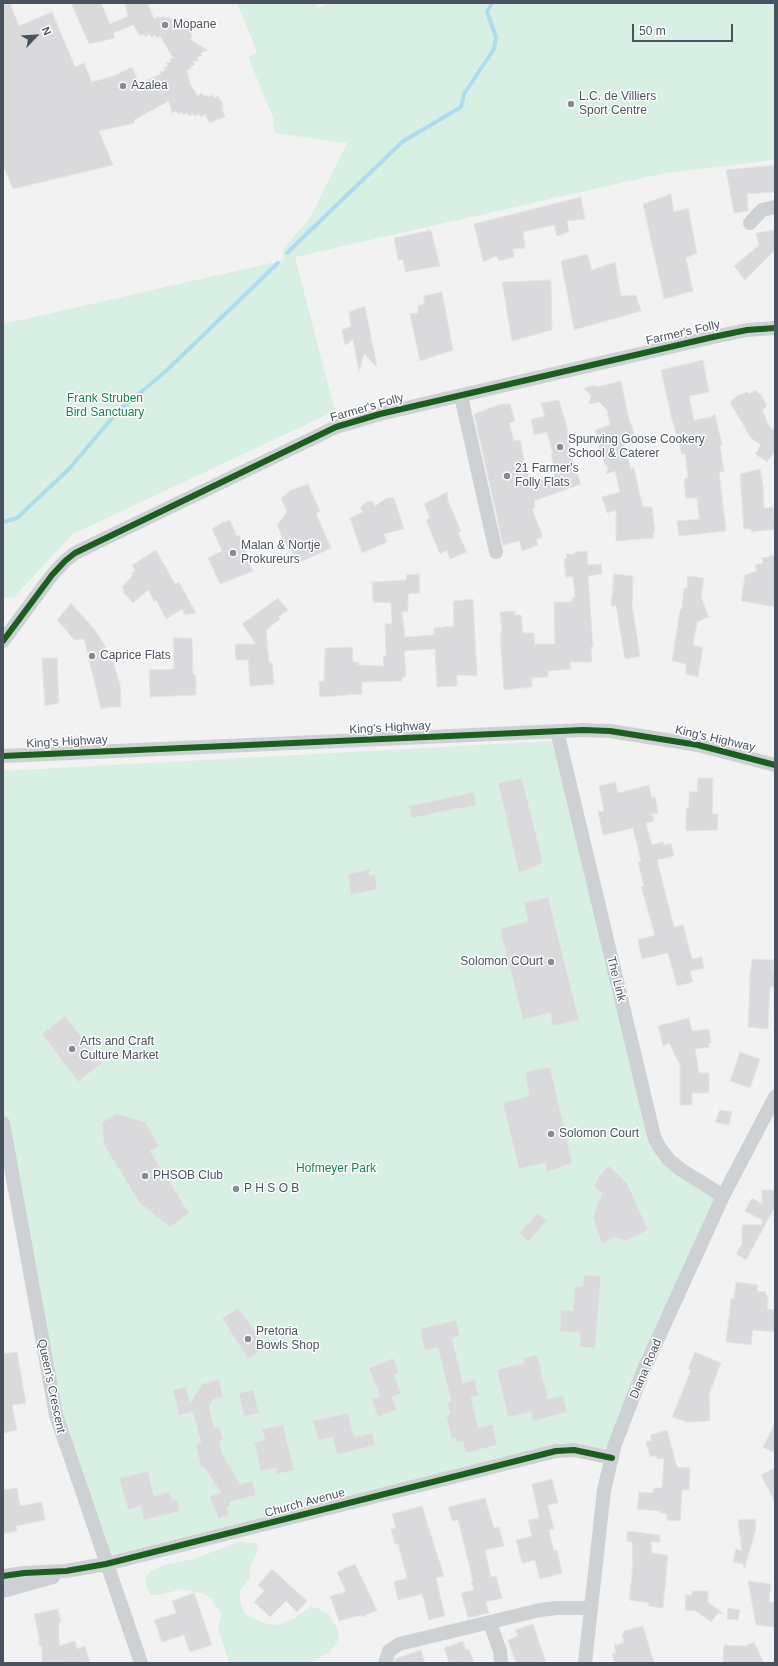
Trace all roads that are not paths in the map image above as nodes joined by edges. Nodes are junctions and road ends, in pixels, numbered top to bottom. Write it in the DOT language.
graph roads {
  1 [pos="775,206"];
  2 [pos="750,223"];
  3 [pos="775,328"];
  4 [pos="461,396"];
  5 [pos="496,552"];
  6 [pos="3,641"];
  7 [pos="557,731"];
  8 [pos="3,756"];
  9 [pos="775,765"];
  10 [pos="775,1097"];
  11 [pos="3,1123"];
  12 [pos="723,1196"];
  13 [pos="612,1458"];
  14 [pos="106,1564"];
  15 [pos="66,1571"];
  16 [pos="3,1576"];
  17 [pos="3,1591"];
  18 [pos="591,1608"];
  19 [pos="490,1622"];
  20 [pos="141,1663"];
  21 [pos="385,1663"];
  22 [pos="501,1663"];
  23 [pos="585,1663"];
  1 -- 2 [label="street"];
  3 -- 4 [label="street, Farmer's Folly"];
  4 -- 5 [label="street"];
  4 -- 6 [label="street, Farmer's Folly"];
  7 -- 8 [label="street, King's Highway"];
  7 -- 9 [label="street, King's Highway"];
  7 -- 12 [label="street, The Link"];
  10 -- 12 [label="street, Diana Road"];
  11 -- 14 [label="street, Queen's Crescent"];
  12 -- 13 [label="street, Diana Road"];
  13 -- 14 [label="street, Church Avenue"];
  13 -- 18 [label="street, Diana Road"];
  14 -- 15 [label="street, Church Avenue"];
  14 -- 20 [label="street, Queen's Crescent"];
  15 -- 16 [label="street, Church Avenue"];
  15 -- 17 [label="street, Church Avenue"];
  18 -- 19 [label="street"];
  18 -- 23 [label="street, Diana Road"];
  19 -- 21 [label="street"];
  19 -- 22 [label="street"];
}
